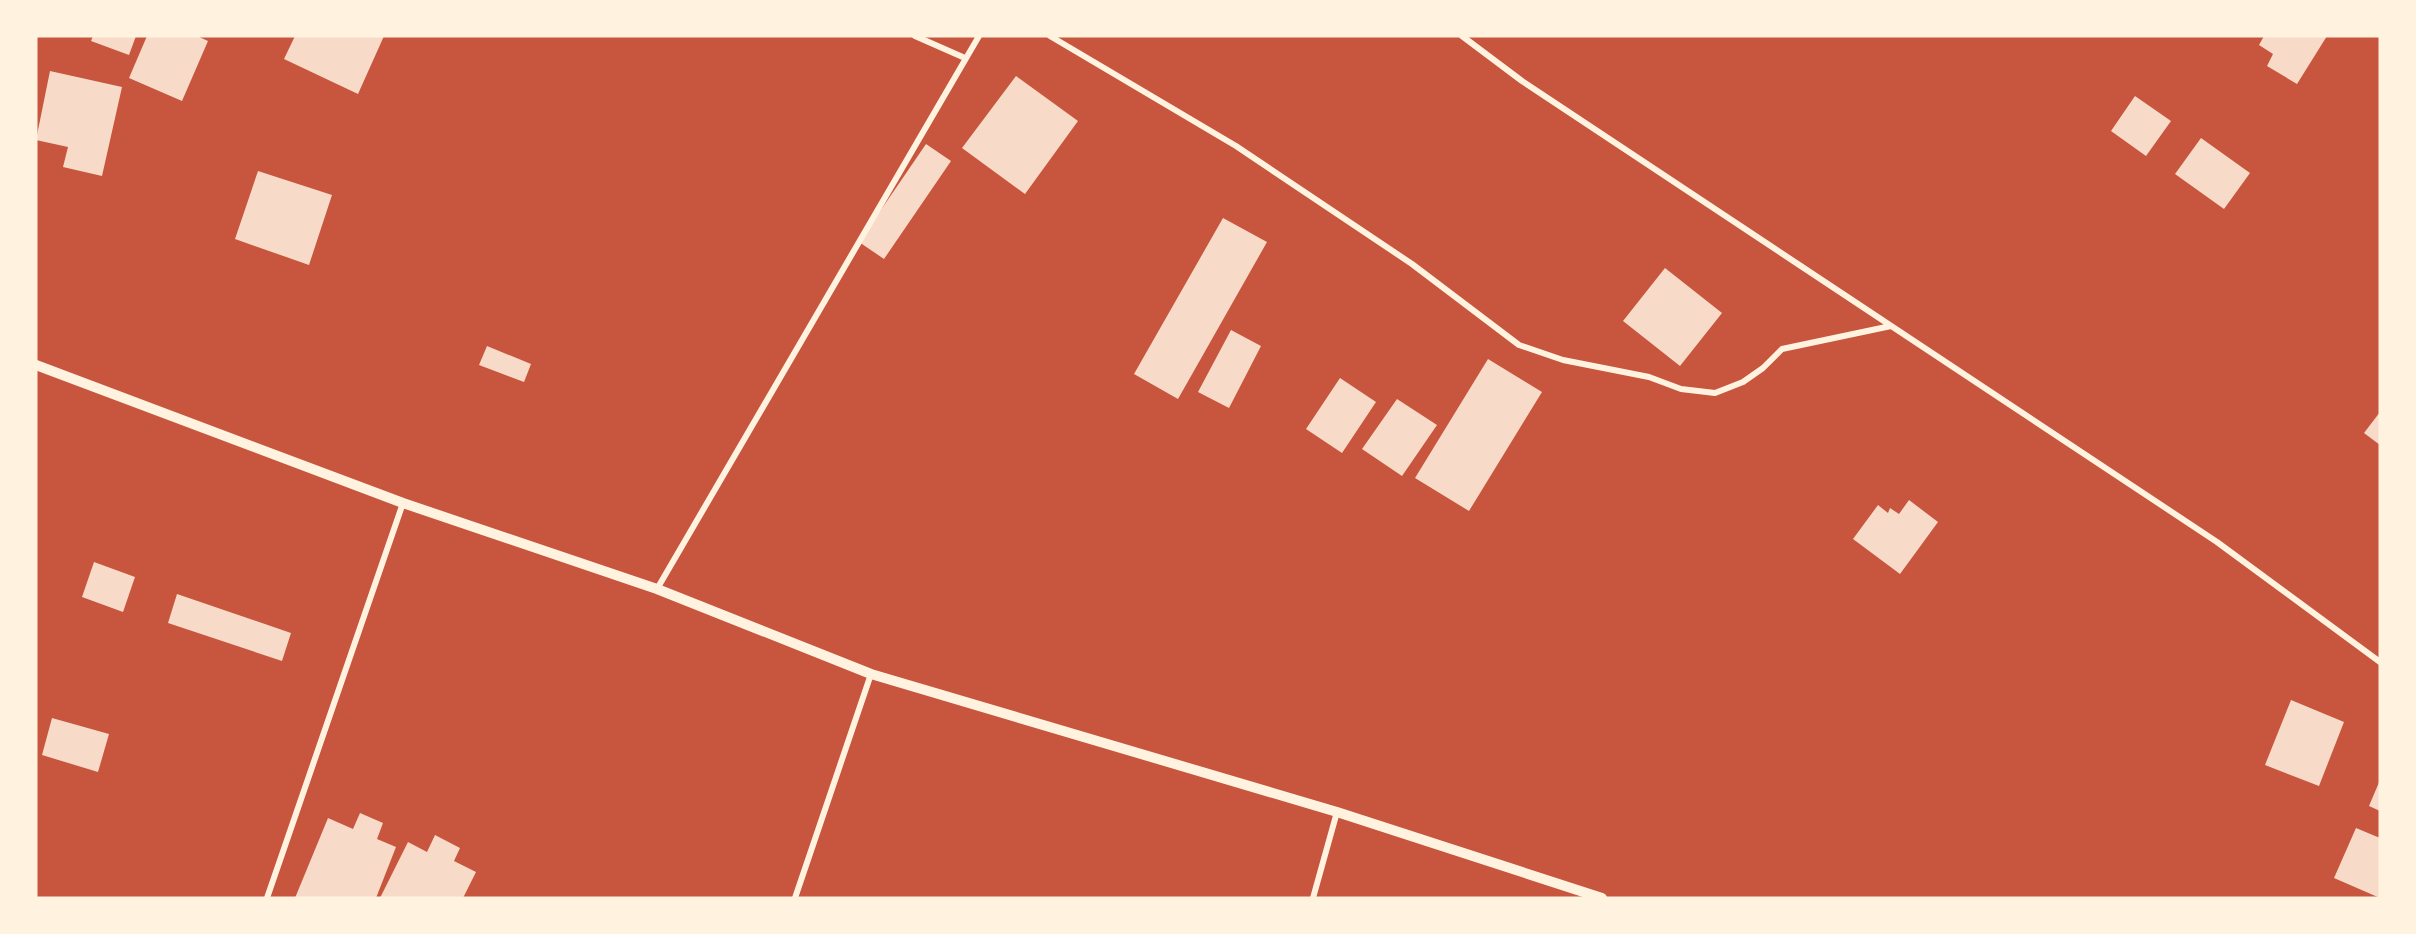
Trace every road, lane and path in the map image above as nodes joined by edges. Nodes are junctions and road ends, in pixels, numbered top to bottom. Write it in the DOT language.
graph roads {
  1 [pos="915,36"];
  2 [pos="979,36"];
  3 [pos="1050,36"];
  4 [pos="1462,36"];
  5 [pos="965,58"];
  6 [pos="1891,326"];
  7 [pos="36,365"];
  8 [pos="403,502"];
  9 [pos="657,589"];
  10 [pos="2380,662"];
  11 [pos="872,674"];
  12 [pos="1336,812"];
  13 [pos="267,898"];
  14 [pos="795,898"];
  15 [pos="1313,898"];
  16 [pos="1602,898"];
  1 -- 5 [label="street"];
  2 -- 5 [label="street"];
  3 -- 6 [label="street"];
  4 -- 6 [label="street"];
  5 -- 9 [label="street"];
  6 -- 10 [label="street"];
  7 -- 8 [label="street"];
  8 -- 9 [label="street"];
  8 -- 13 [label="street"];
  9 -- 11 [label="street"];
  11 -- 12 [label="street"];
  11 -- 14 [label="street"];
  12 -- 15 [label="street"];
  12 -- 16 [label="street"];
}
